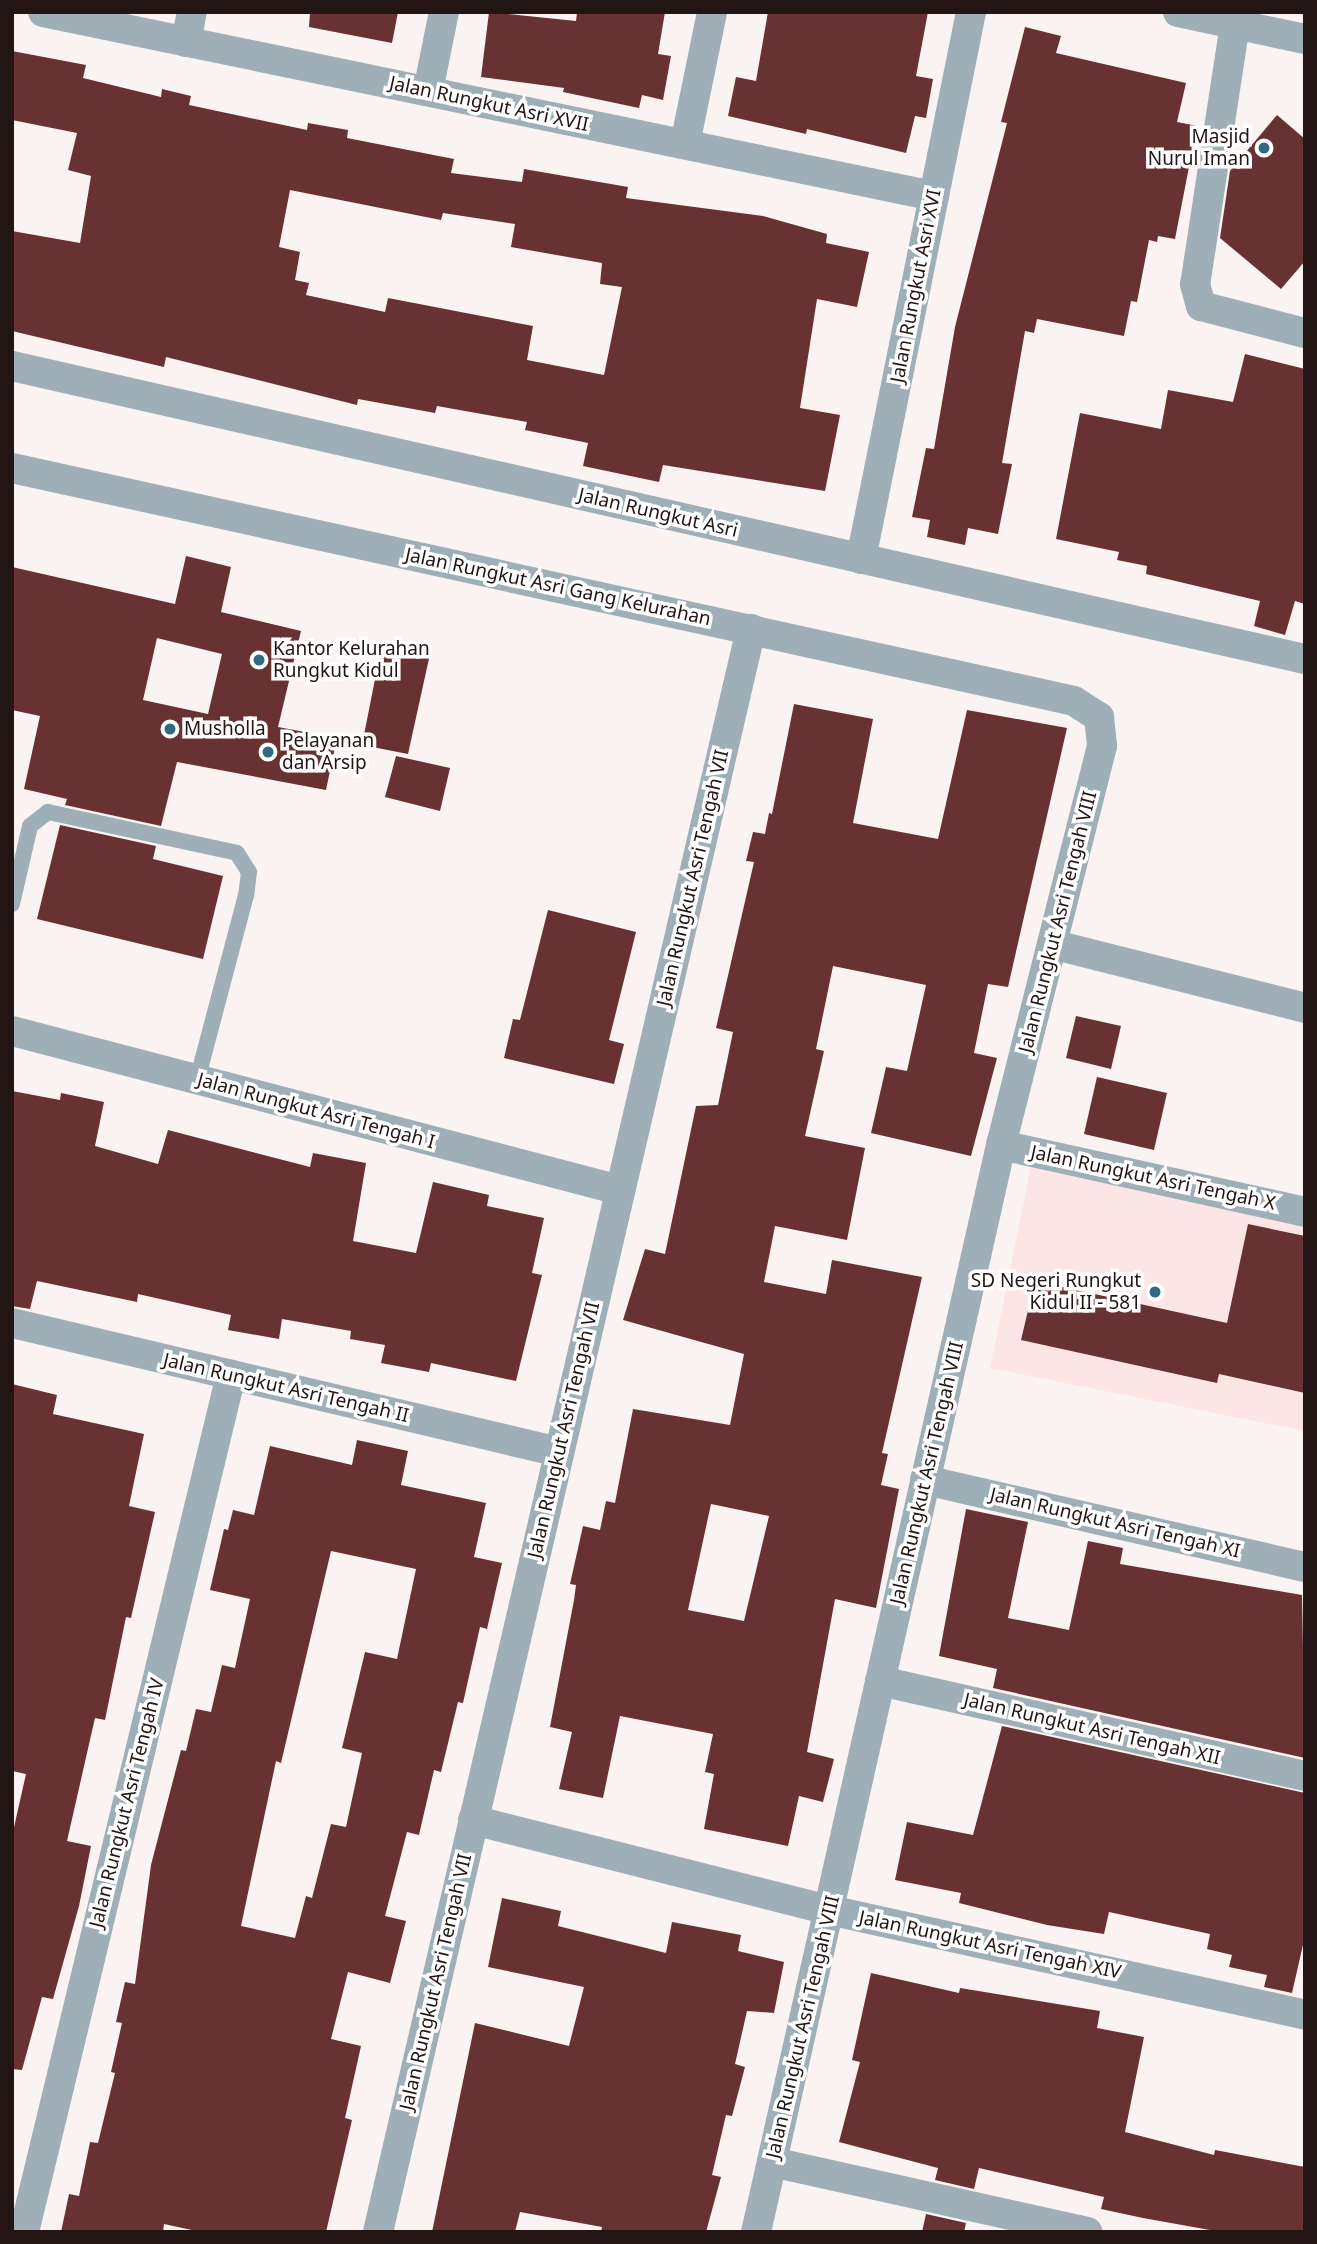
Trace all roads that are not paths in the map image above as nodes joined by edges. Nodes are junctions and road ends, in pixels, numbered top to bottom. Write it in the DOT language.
graph roads {
  1 [pos="43,12"];
  2 [pos="192,12"];
  3 [pos="444,12"];
  4 [pos="712,12"];
  5 [pos="971,12"];
  6 [pos="1178,12"];
  7 [pos="1235,24"];
  8 [pos="1305,39"];
  9 [pos="186,42"];
  10 [pos="428,91"];
  11 [pos="685,144"];
  12 [pos="934,196"];
  13 [pos="1305,333"];
  14 [pos="12,366"];
  15 [pos="12,468"];
  16 [pos="861,559"];
  17 [pos="751,629"];
  18 [pos="1305,659"];
  19 [pos="1099,717"];
  20 [pos="12,904"];
  21 [pos="1055,945"];
  22 [pos="1305,1008"];
  23 [pos="12,1031"];
  24 [pos="197,1080"];
  25 [pos="1001,1145"];
  26 [pos="620,1190"];
  27 [pos="1305,1212"];
  28 [pos="12,1323"];
  29 [pos="231,1375"];
  30 [pos="559,1452"];
  31 [pos="925,1480"];
  32 [pos="1305,1567"];
  33 [pos="880,1681"];
  34 [pos="1305,1776"];
  35 [pos="473,1820"];
  36 [pos="829,1910"];
  37 [pos="1305,2015"];
  38 [pos="772,2162"];
  39 [pos="24,2232"];
  40 [pos="378,2232"];
  41 [pos="757,2232"];
  42 [pos="1087,2232"];
  1 -- 9 [label="street, Jalan Rungkut Asri XVII"];
  2 -- 9 [label="street"];
  3 -- 10 [label="street"];
  4 -- 11 [label="street"];
  5 -- 12 [label="street, Jalan Rungkut Asri XVI"];
  6 -- 7 [label="street"];
  7 -- 8 [label="street"];
  7 -- 13 [label="street"];
  9 -- 10 [label="street, Jalan Rungkut Asri XVII"];
  10 -- 11 [label="street, Jalan Rungkut Asri XVII"];
  11 -- 12 [label="street, Jalan Rungkut Asri XVII"];
  12 -- 16 [label="street, Jalan Rungkut Asri XVI"];
  14 -- 16 [label="street, Jalan Rungkut Asri"];
  15 -- 17 [label="street, Jalan Rungkut Asri Gang Kelurahan"];
  16 -- 18 [label="street, Jalan Rungkut Asri"];
  17 -- 19 [label="street, Jalan Rungkut Asri Gang Kelurahan"];
  17 -- 26 [label="street, Jalan Rungkut Asri Tengah VII"];
  19 -- 21 [label="street, Jalan Rungkut Asri Tengah VIII"];
  20 -- 24 [label="lane"];
  21 -- 22 [label="street"];
  21 -- 25 [label="street, Jalan Rungkut Asri Tengah VIII"];
  23 -- 24 [label="street, Jalan Rungkut Asri Tengah I"];
  24 -- 26 [label="street, Jalan Rungkut Asri Tengah I"];
  25 -- 27 [label="street, Jalan Rungkut Asri Tengah X"];
  25 -- 31 [label="street, Jalan Rungkut Asri Tengah VIII"];
  26 -- 30 [label="street, Jalan Rungkut Asri Tengah VII"];
  28 -- 29 [label="street, Jalan Rungkut Asri Tengah II"];
  29 -- 30 [label="street, Jalan Rungkut Asri Tengah II"];
  29 -- 39 [label="street, Jalan Rungkut Asri Tengah IV"];
  30 -- 35 [label="street, Jalan Rungkut Asri Tengah VII"];
  31 -- 32 [label="street, Jalan Rungkut Asri Tengah XI"];
  31 -- 33 [label="street, Jalan Rungkut Asri Tengah VIII"];
  33 -- 34 [label="street, Jalan Rungkut Asri Tengah XII"];
  33 -- 36 [label="street, Jalan Rungkut Asri Tengah VIII"];
  35 -- 36 [label="street, Jalan Rungkut Asri Tengah XIV"];
  35 -- 40 [label="street, Jalan Rungkut Asri Tengah VII"];
  36 -- 37 [label="street, Jalan Rungkut Asri Tengah XIV"];
  36 -- 38 [label="street, Jalan Rungkut Asri Tengah VIII"];
  38 -- 41 [label="street, Jalan Rungkut Asri Tengah VIII"];
  38 -- 42 [label="street"];
}
